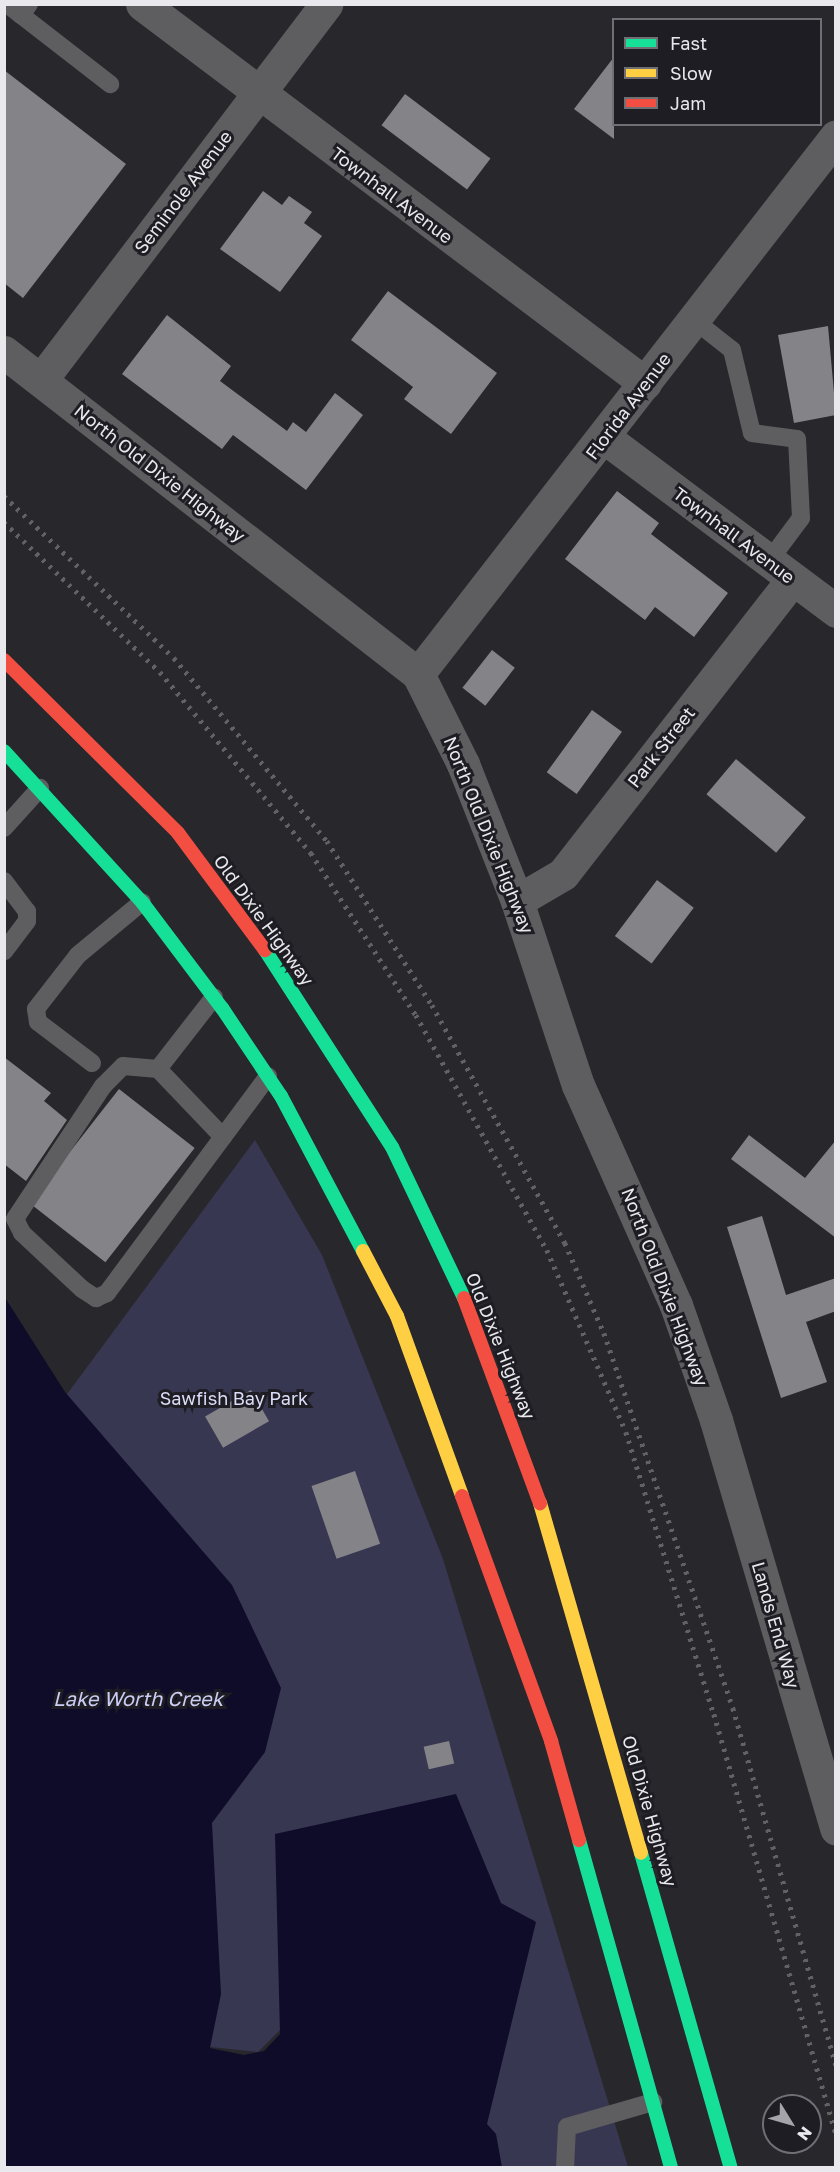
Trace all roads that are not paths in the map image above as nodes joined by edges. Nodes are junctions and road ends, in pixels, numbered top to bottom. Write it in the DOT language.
graph roads {
  1 [pos="142,4"];
  2 [pos="326,4"];
  3 [pos="19,8"];
  4 [pos="110,84"];
  5 [pos="256,94"];
  6 [pos="836,136"];
  7 [pos="693,320"];
  8 [pos="4,352"];
  9 [pos="41,380"];
  10 [pos="645,383"];
  11 [pos="605,438"];
  12 [pos="781,570"];
  13 [pos="836,611"];
  14 [pos="4,660"];
  15 [pos="418,674"];
  16 [pos="4,751"];
  17 [pos="40,788"];
  18 [pos="4,828"];
  19 [pos="4,881"];
  20 [pos="518,901"];
  21 [pos="142,903"];
  22 [pos="4,951"];
  23 [pos="214,997"];
  24 [pos="92,1063"];
  25 [pos="158,1069"];
  26 [pos="268,1076"];
  27 [pos="223,1137"];
  28 [pos="716,1420"];
  29 [pos="836,1829"];
  30 [pos="653,2103"];
  31 [pos="565,2168"];
  32 [pos="671,2168"];
  33 [pos="731,2168"];
  1 -- 5 [label="street, Townhall Avenue"];
  2 -- 5 [label="street, Seminole Avenue"];
  3 -- 4 [label="lane"];
  5 -- 9 [label="street, Seminole Avenue"];
  5 -- 10 [label="street, Townhall Avenue"];
  6 -- 7 [label="street, Florida Avenue"];
  7 -- 10 [label="street, Florida Avenue"];
  7 -- 12 [label="lane"];
  8 -- 9 [label="street, North Old Dixie Highway"];
  9 -- 15 [label="street, North Old Dixie Highway"];
  10 -- 11 [label="street, Florida Avenue"];
  11 -- 12 [label="street, Townhall Avenue"];
  11 -- 15 [label="street, Florida Avenue"];
  12 -- 13 [label="street, Townhall Avenue"];
  12 -- 20 [label="street, Park Street"];
  14 -- 33 [label="main road, Old Dixie Highway"];
  15 -- 20 [label="street, North Old Dixie Highway"];
  16 -- 17 [label="main road"];
  17 -- 18 [label="lane"];
  17 -- 21 [label="main road"];
  19 -- 22 [label="lane"];
  20 -- 28 [label="street, North Old Dixie Highway"];
  21 -- 23 [label="main road"];
  21 -- 24 [label="lane"];
  23 -- 25 [label="lane"];
  23 -- 26 [label="main road"];
  25 -- 27 [label="lane"];
  25 -- 27 [label="lane"];
  26 -- 27 [label="lane"];
  26 -- 30 [label="main road"];
  28 -- 29 [label="street, Lands End Way"];
  30 -- 31 [label="lane"];
  30 -- 32 [label="main road"];
}
